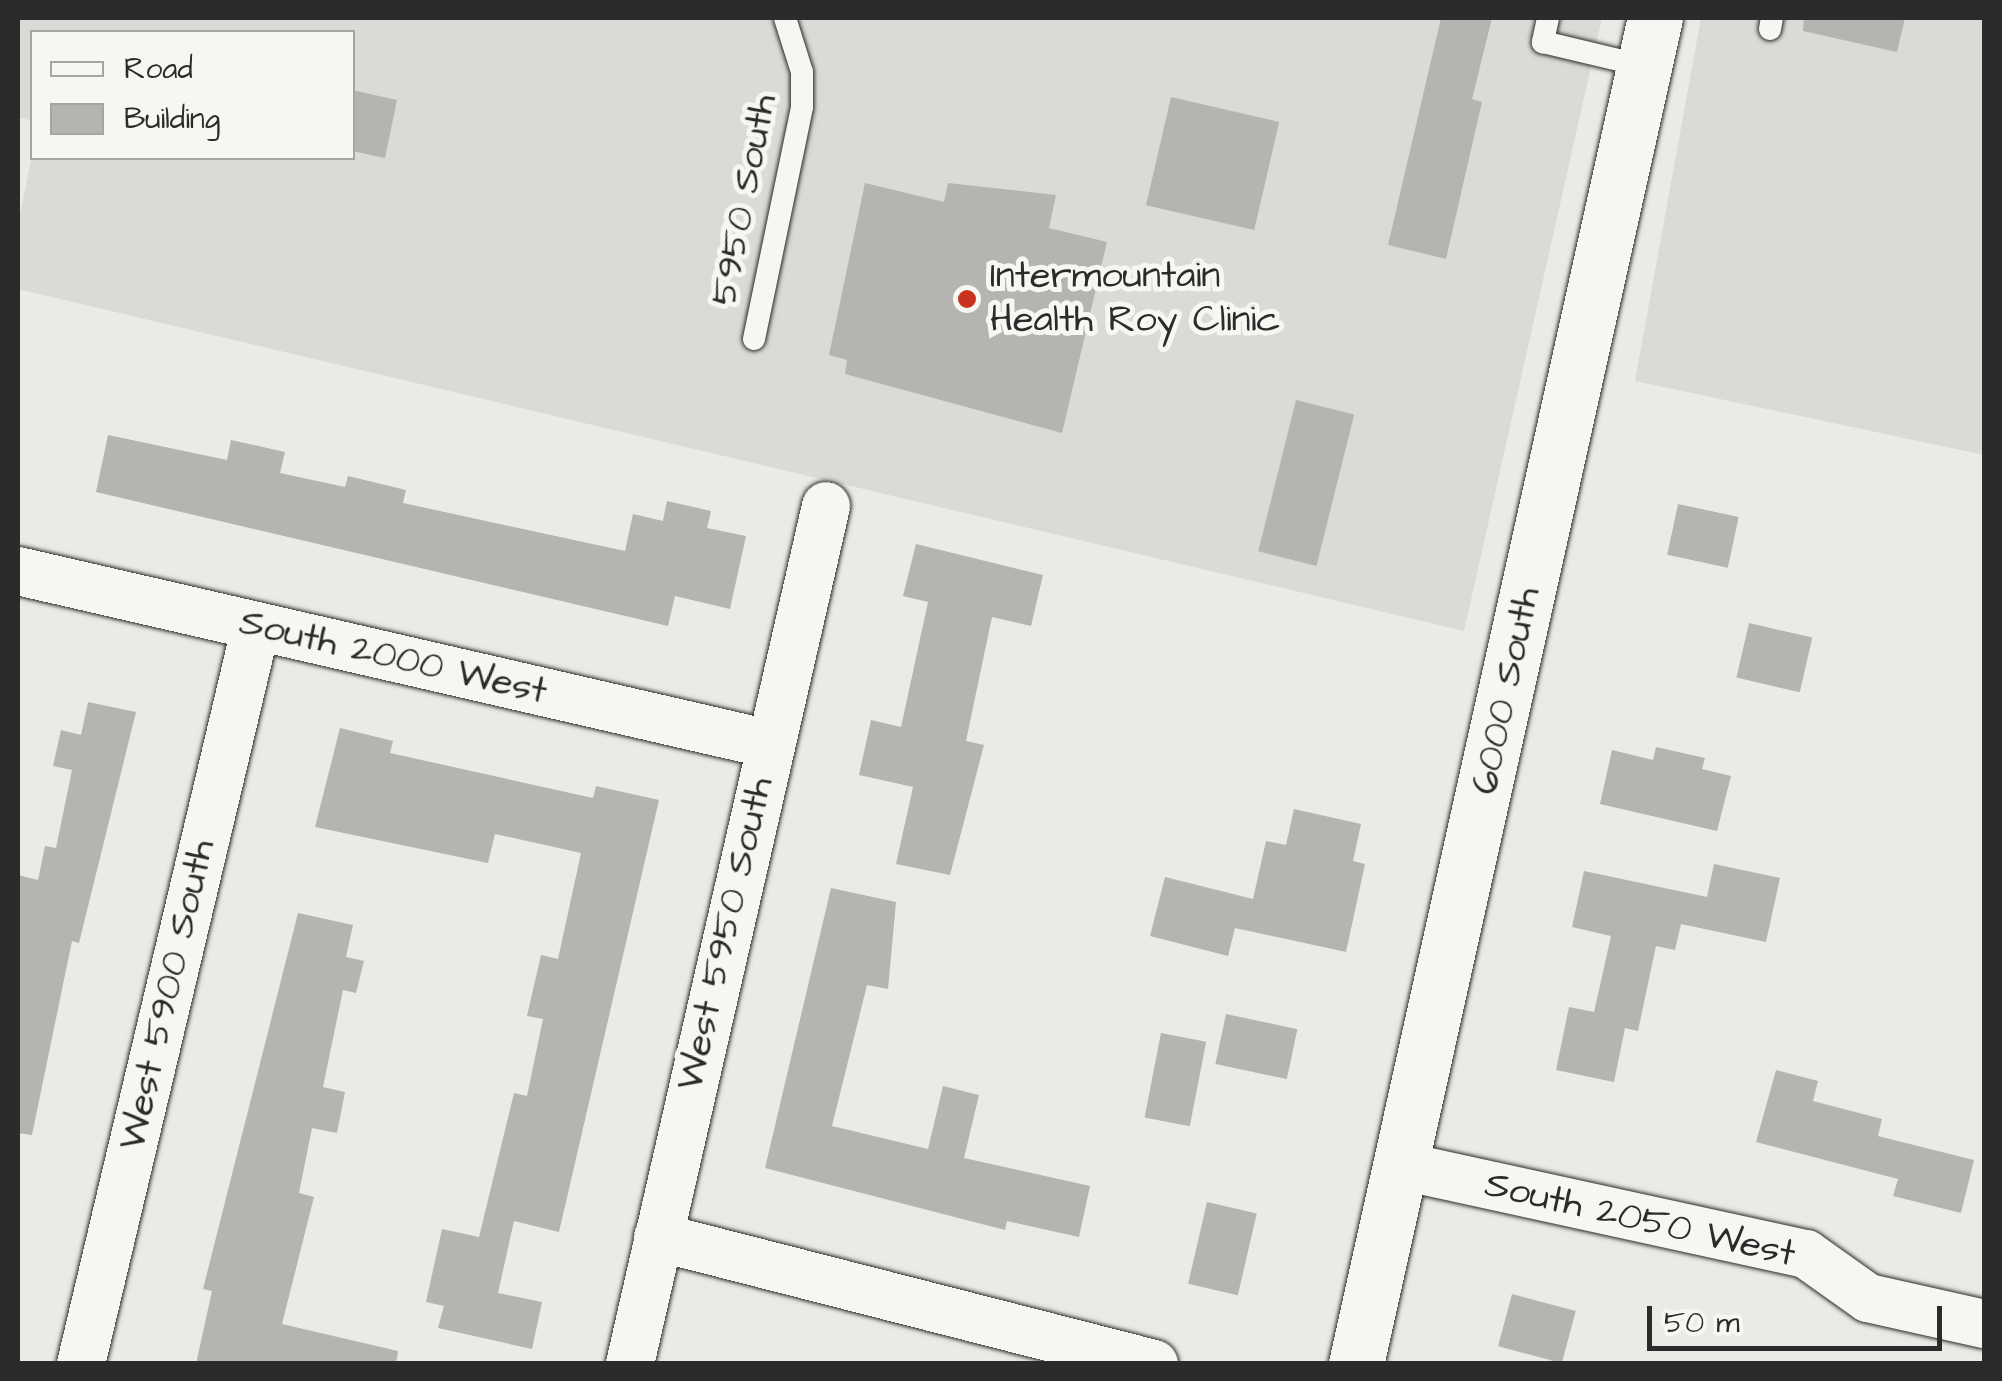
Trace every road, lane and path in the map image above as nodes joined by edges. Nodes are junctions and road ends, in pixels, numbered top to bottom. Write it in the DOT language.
graph roads {
  1 [pos="785,18"];
  2 [pos="1548,18"];
  3 [pos="1650,42"];
  4 [pos="754,338"];
  5 [pos="826,506"];
  6 [pos="18,571"];
  7 [pos="256,626"];
  8 [pos="769,744"];
  9 [pos="1402,1166"];
  10 [pos="658,1237"];
  11 [pos="1984,1324"];
  12 [pos="81,1364"];
  13 [pos="630,1364"];
  14 [pos="1154,1364"];
  15 [pos="1356,1364"];
  1 -- 4 [label="lane, 5950 South"];
  2 -- 3 [label="lane"];
  3 -- 9 [label="street, 6000 South"];
  5 -- 8 [label="street, West 5950 South"];
  6 -- 7 [label="street, South 2000 West"];
  7 -- 8 [label="street, South 2000 West"];
  7 -- 12 [label="street, West 5900 South"];
  8 -- 10 [label="street, West 5950 South"];
  9 -- 11 [label="street, South 2050 West"];
  9 -- 15 [label="street, 6000 South"];
  10 -- 13 [label="street, West 5950 South"];
  10 -- 14 [label="street"];
}
